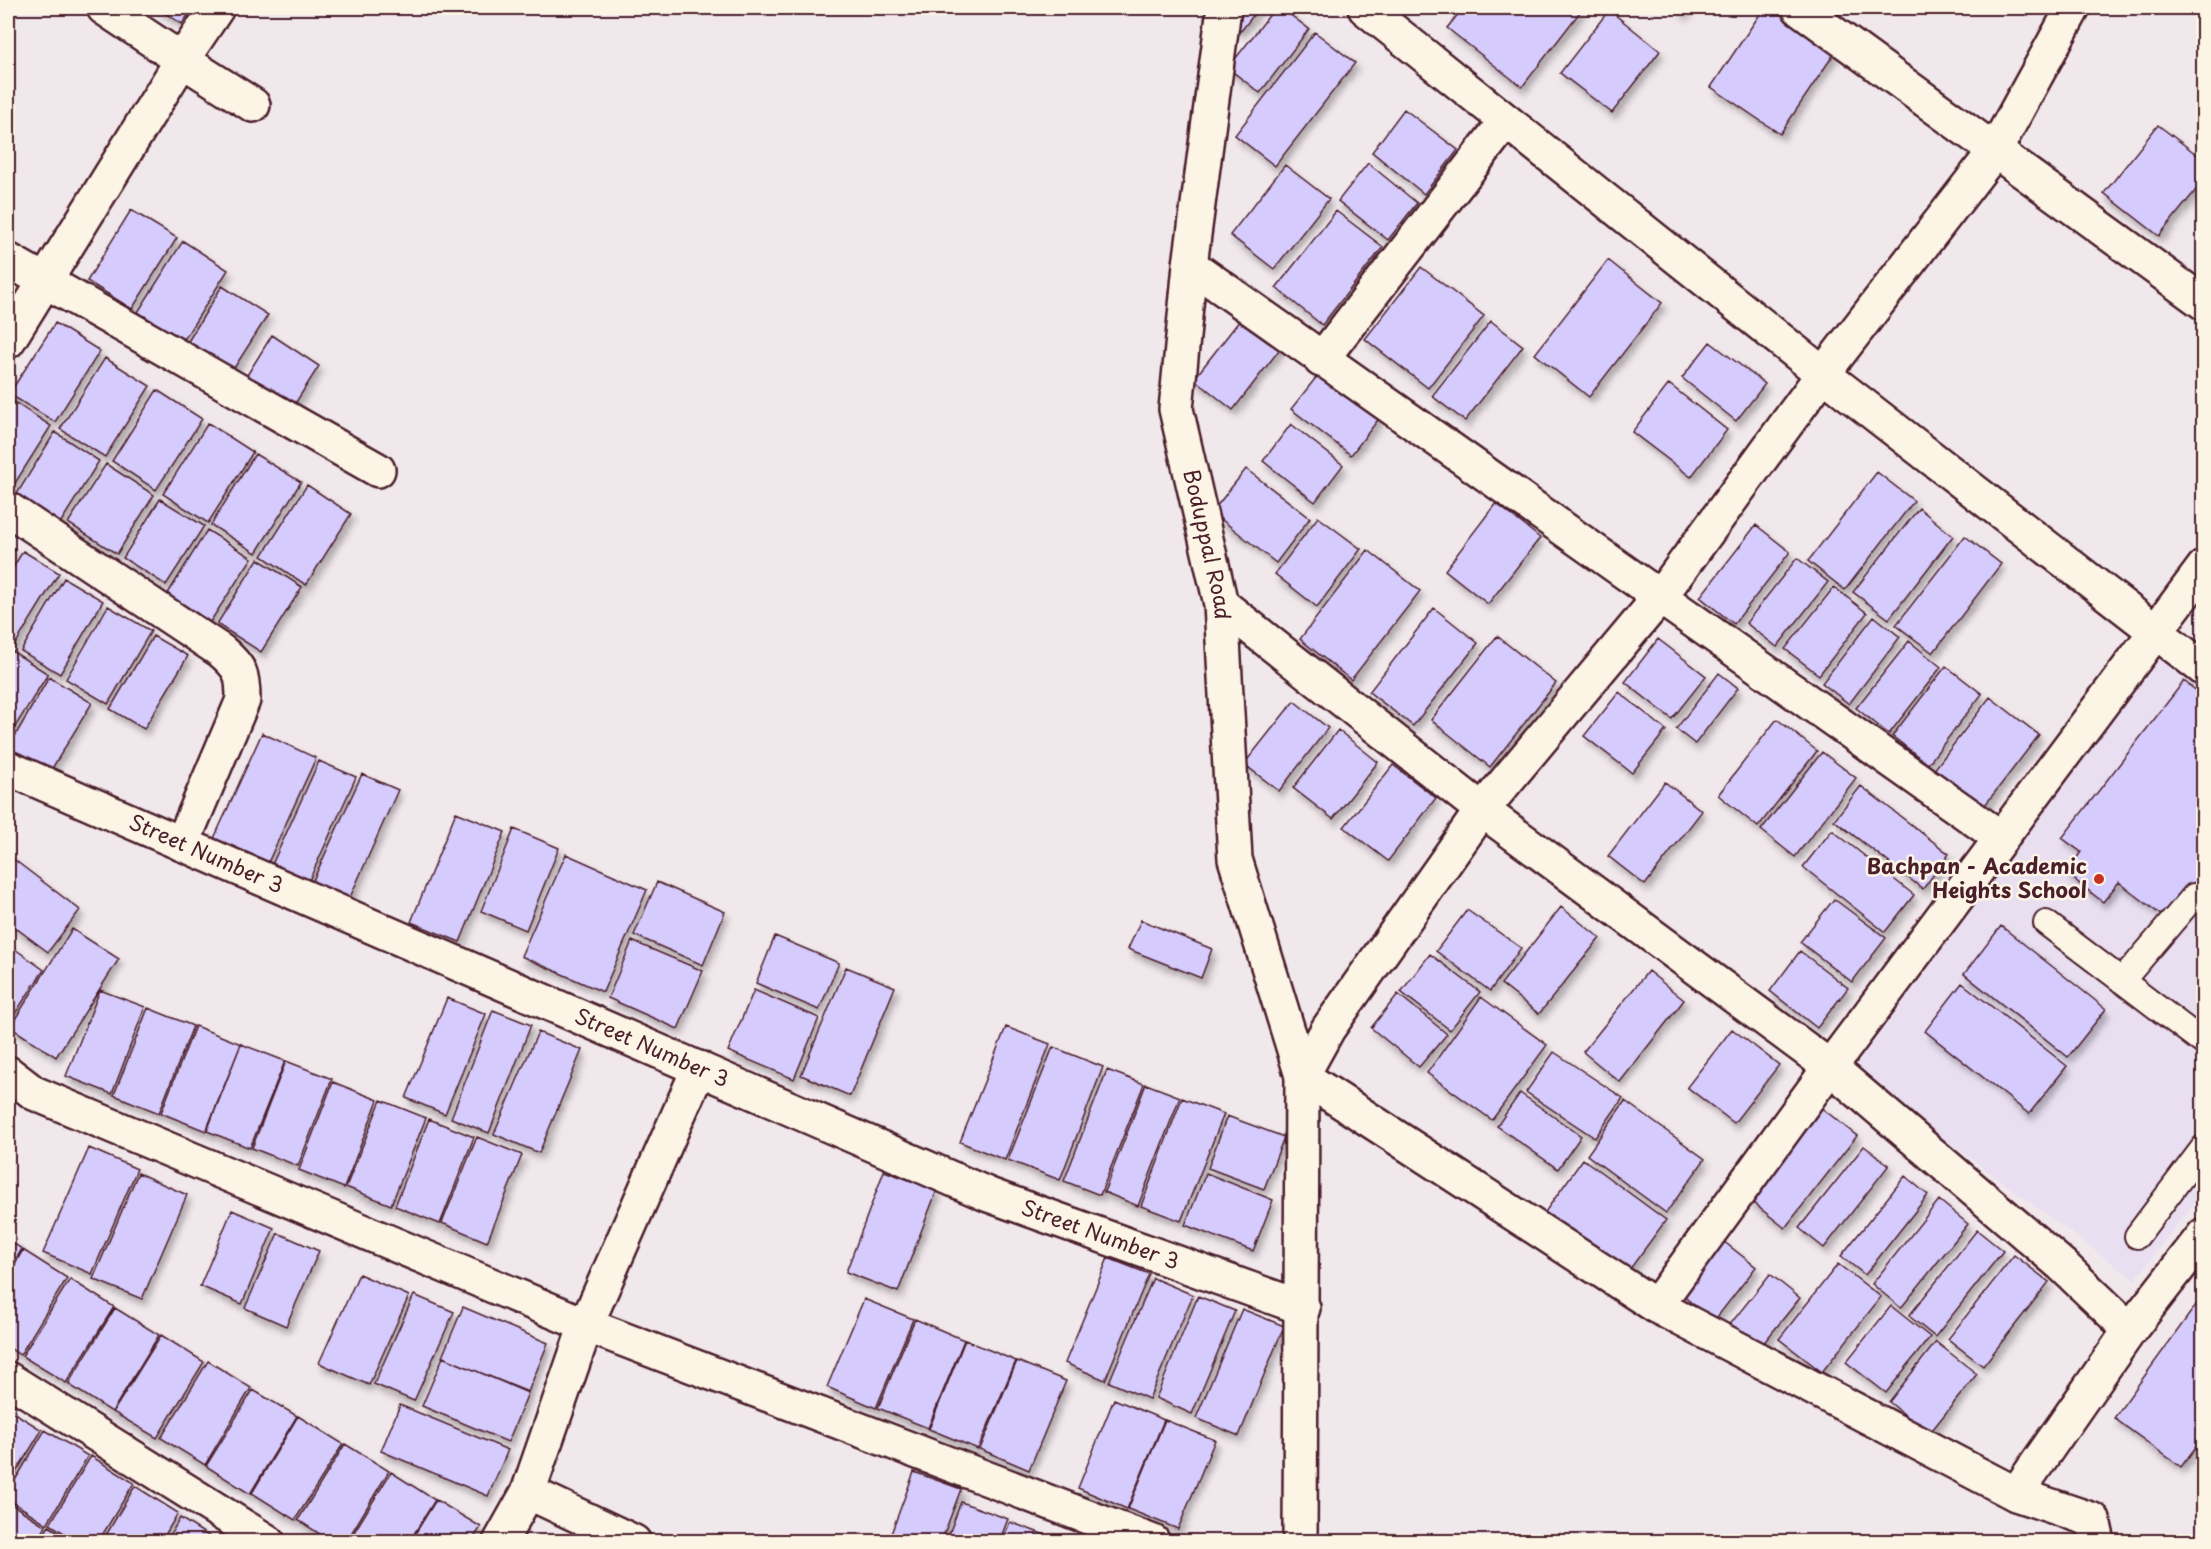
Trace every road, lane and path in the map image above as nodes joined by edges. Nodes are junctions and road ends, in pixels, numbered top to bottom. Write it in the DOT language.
graph roads {
  1 [pos="104,8"];
  2 [pos="217,8"];
  3 [pos="1224,8"];
  4 [pos="1365,8"];
  5 [pos="1799,8"];
  6 [pos="2073,8"];
  7 [pos="182,60"];
  8 [pos="253,105"];
  9 [pos="1506,121"];
  10 [pos="1994,152"];
  11 [pos="8,260"];
  12 [pos="1190,265"];
  13 [pos="43,282"];
  14 [pos="2204,303"];
  15 [pos="8,341"];
  16 [pos="1321,360"];
  17 [pos="1823,374"];
  18 [pos="378,470"];
  19 [pos="8,508"];
  20 [pos="2204,567"];
  21 [pos="1659,598"];
  22 [pos="1221,604"];
  23 [pos="2155,630"];
  24 [pos="2204,669"];
  25 [pos="8,768"];
  26 [pos="1482,810"];
  27 [pos="2001,838"];
  28 [pos="182,844"];
  29 [pos="2200,893"];
  30 [pos="2046,923"];
  31 [pos="2122,981"];
  32 [pos="2204,1043"];
  33 [pos="1830,1067"];
  34 [pos="699,1068"];
  35 [pos="8,1073"];
  36 [pos="1302,1076"];
  37 [pos="2204,1148"];
  38 [pos="2204,1235"];
  39 [pos="2137,1236"];
  40 [pos="1656,1306"];
  41 [pos="1303,1308"];
  42 [pos="586,1325"];
  43 [pos="2130,1329"];
  44 [pos="8,1379"];
  45 [pos="528,1492"];
  46 [pos="2016,1494"];
  47 [pos="268,1542"];
  48 [pos="500,1542"];
  49 [pos="634,1542"];
  50 [pos="1153,1542"];
  51 [pos="1300,1542"];
  52 [pos="2098,1542"];
  1 -- 7 [label="street"];
  2 -- 7 [label="street"];
  3 -- 12 [label="street, Boduppal Road"];
  4 -- 9 [label="street"];
  5 -- 10 [label="street"];
  6 -- 10 [label="street"];
  7 -- 8 [label="street"];
  7 -- 13 [label="street"];
  9 -- 16 [label="street"];
  9 -- 17 [label="street"];
  10 -- 14 [label="street"];
  10 -- 17 [label="street"];
  11 -- 13 [label="street"];
  12 -- 16 [label="street"];
  12 -- 22 [label="street, Boduppal Road"];
  13 -- 15 [label="street"];
  13 -- 18 [label="street"];
  16 -- 21 [label="street"];
  17 -- 21 [label="street"];
  17 -- 23 [label="street"];
  19 -- 28 [label="street"];
  20 -- 23 [label="street"];
  21 -- 26 [label="street"];
  21 -- 27 [label="street"];
  22 -- 26 [label="street"];
  22 -- 36 [label="street, Boduppal Road"];
  23 -- 24 [label="street"];
  23 -- 27 [label="street"];
  25 -- 28 [label="street, Street Number 3"];
  26 -- 33 [label="street"];
  26 -- 36 [label="street"];
  27 -- 33 [label="street"];
  28 -- 34 [label="street, Street Number 3"];
  29 -- 31 [label="lane"];
  30 -- 31 [label="lane"];
  31 -- 32 [label="lane"];
  33 -- 40 [label="street"];
  33 -- 43 [label="street"];
  34 -- 41 [label="street, Street Number 3"];
  34 -- 42 [label="street"];
  35 -- 42 [label="street"];
  36 -- 40 [label="street"];
  36 -- 41 [label="street"];
  37 -- 39 [label="lane"];
  38 -- 43 [label="street"];
  40 -- 46 [label="street"];
  41 -- 51 [label="street"];
  42 -- 45 [label="street"];
  42 -- 50 [label="street"];
  43 -- 46 [label="street"];
  44 -- 47 [label="street"];
  45 -- 48 [label="street"];
  45 -- 49 [label="street"];
  46 -- 52 [label="street"];
}
